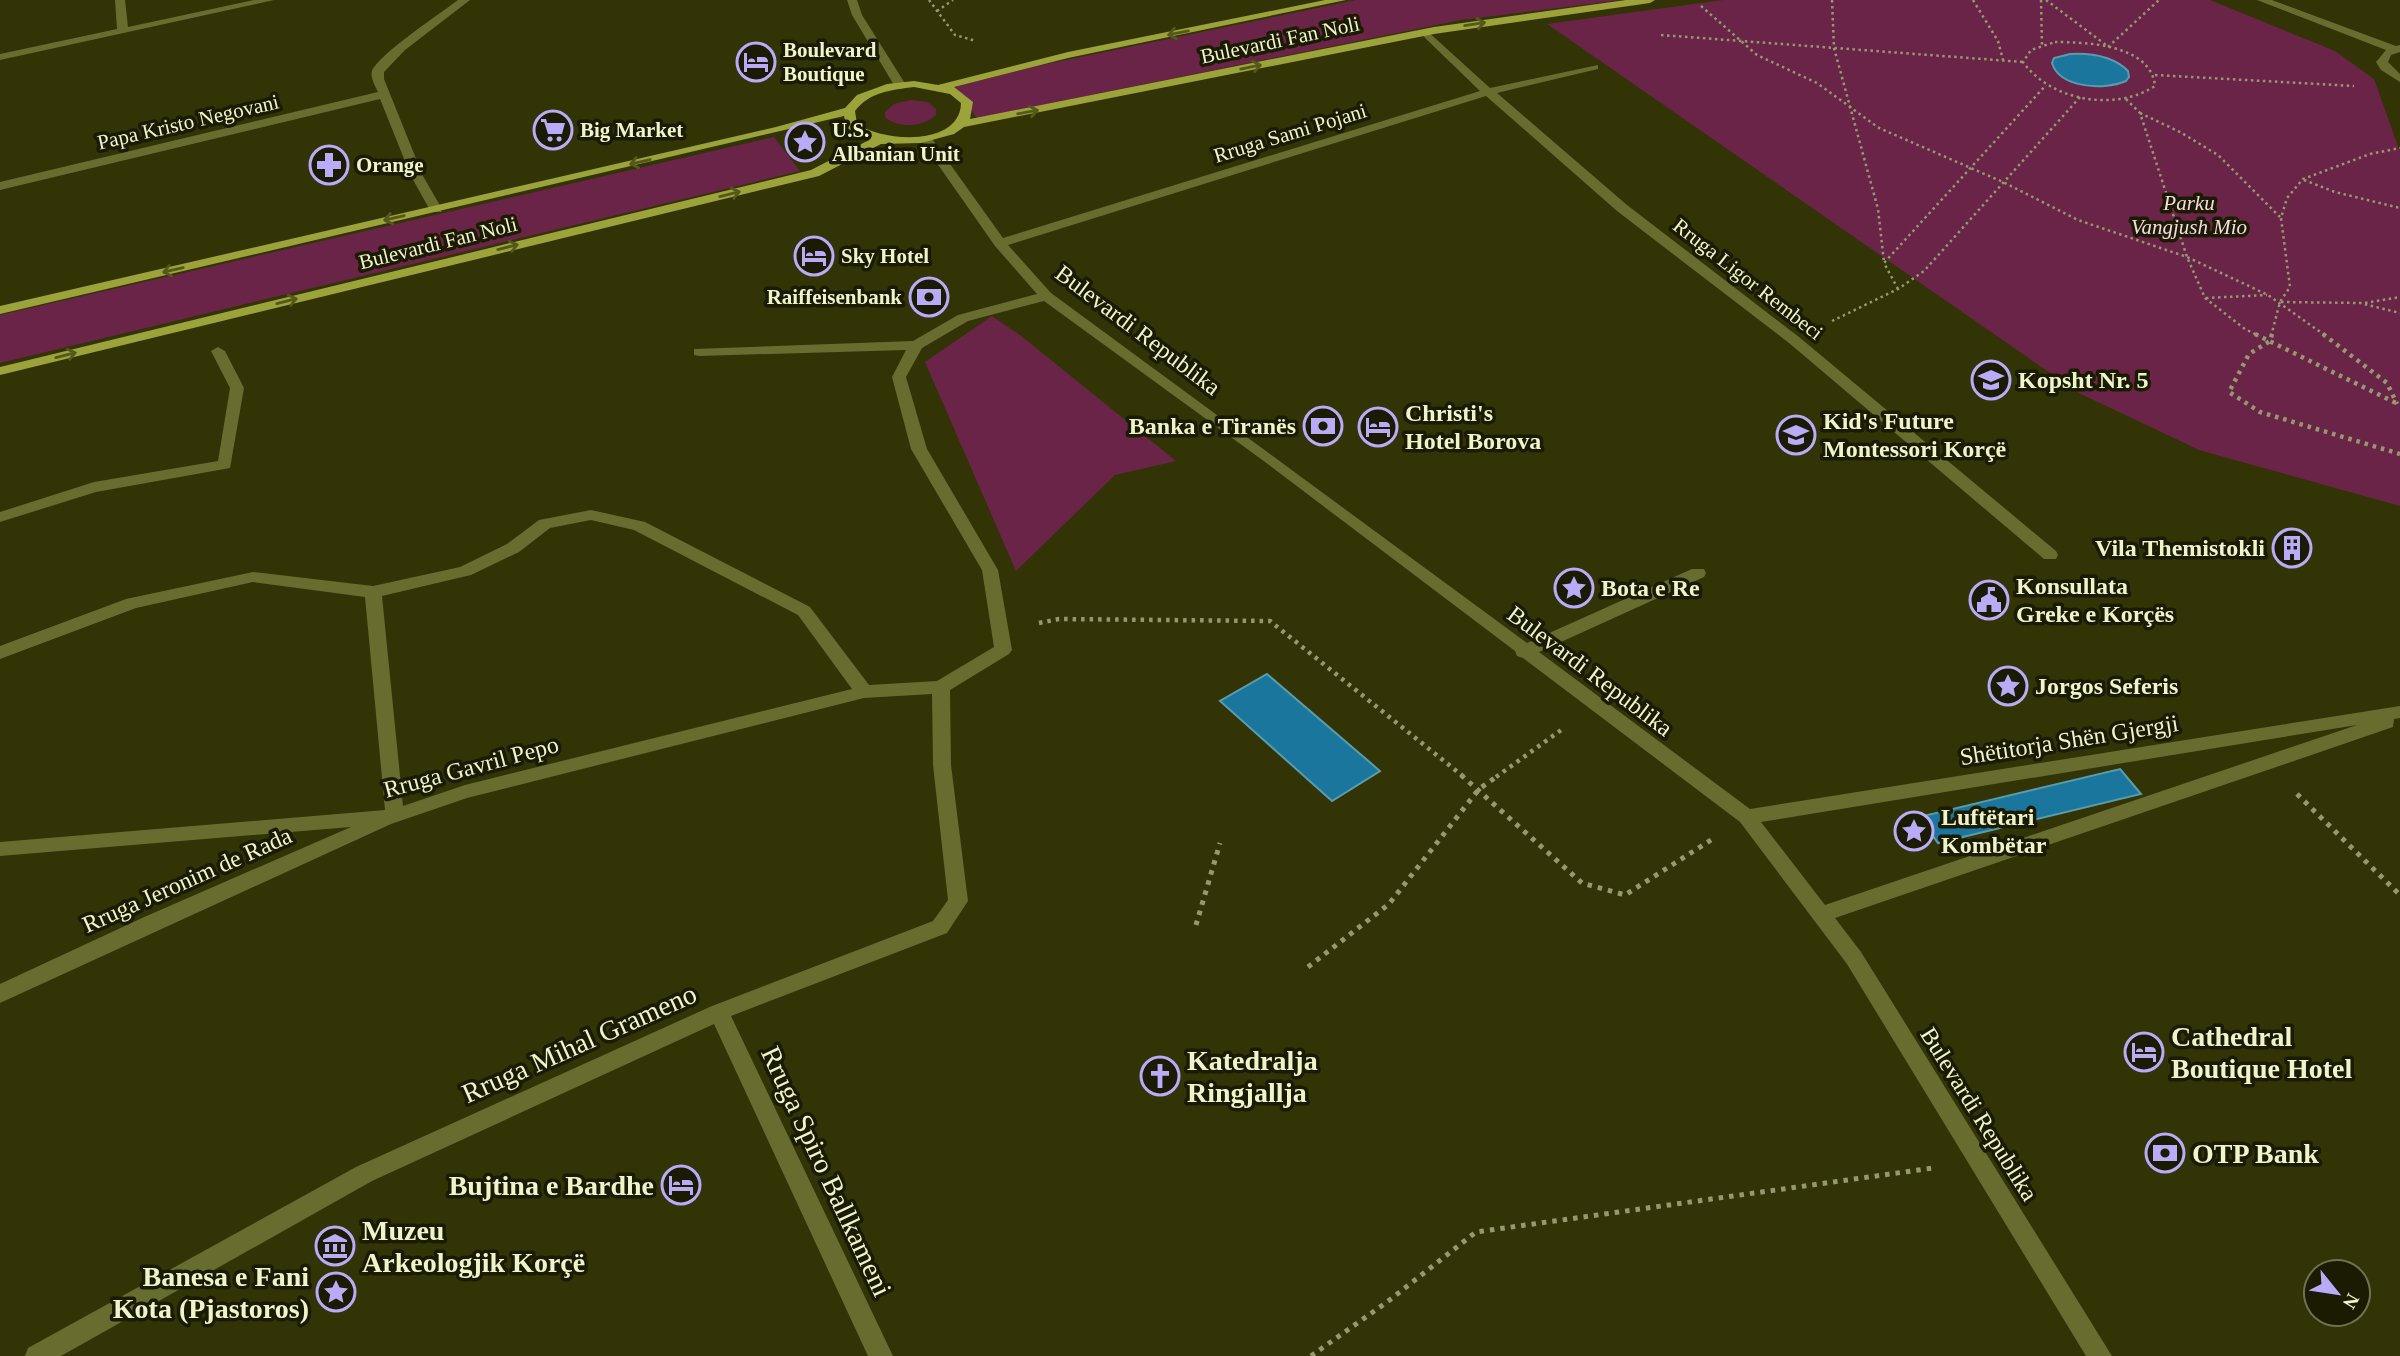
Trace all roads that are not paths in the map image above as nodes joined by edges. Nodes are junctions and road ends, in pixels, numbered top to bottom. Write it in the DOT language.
graph roads {
  1 [pos="120,0"];
  2 [pos="269,0"];
  3 [pos="465,0"];
  4 [pos="852,0"];
  5 [pos="1341,0"];
  6 [pos="1650,0"];
  7 [pos="2262,0"];
  8 [pos="123,32"];
  9 [pos="1425,32"];
  10 [pos="2397,49"];
  11 [pos="0,57"];
  12 [pos="1594,67"];
  13 [pos="2400,79"];
  14 [pos="900,85"];
  15 [pos="942,87"];
  16 [pos="1488,92"];
  17 [pos="385,94"];
  18 [pos="849,111"];
  19 [pos="961,124"];
  20 [pos="880,139"];
  21 [pos="926,139"];
  22 [pos="0,186"];
  23 [pos="436,209"];
  24 [pos="1000,243"];
  25 [pos="1046,296"];
  26 [pos="0,310"];
  27 [pos="916,345"];
  28 [pos="218,351"];
  29 [pos="699,352"];
  30 [pos="0,371"];
  31 [pos="0,517"];
  32 [pos="2050,555"];
  33 [pos="1698,573"];
  34 [pos="373,592"];
  35 [pos="1523,652"];
  36 [pos="0,653"];
  37 [pos="941,687"];
  38 [pos="864,692"];
  39 [pos="2400,712"];
  40 [pos="2400,718"];
  41 [pos="396,816"];
  42 [pos="1746,817"];
  43 [pos="0,849"];
  44 [pos="1821,915"];
  45 [pos="0,994"];
  46 [pos="719,1012"];
  47 [pos="37,1356"];
  48 [pos="881,1356"];
  49 [pos="2100,1356"];
  1 -- 8 [label="street"];
  2 -- 8 [label="street"];
  3 -- 17 [label="street"];
  4 -- 14 [label="street"];
  5 -- 15 [label="main road, Bulevardi Fan Noli, one-way"];
  9 -- 6 [label="main road, Bulevardi Fan Noli, one-way"];
  7 -- 10 [label="street"];
  8 -- 11 [label="street"];
  9 -- 16 [label="street, Rruga Ligor Rembeci"];
  19 -- 9 [label="main road, Bulevardi Fan Noli, one-way"];
  10 -- 13 [label="street"];
  12 -- 16 [label="street, Rruga Sami Pojani"];
  14 -- 15 [label="main road, Bulevardi Fan Noli"];
  14 -- 18 [label="main road, Bulevardi Fan Noli"];
  15 -- 19 [label="main road"];
  16 -- 24 [label="street, Rruga Sami Pojani"];
  16 -- 32 [label="street, Rruga Ligor Rembeci"];
  17 -- 22 [label="street, Papa Kristo Negovani"];
  17 -- 23 [label="street"];
  18 -- 20 [label="main road"];
  18 -- 23 [label="main road, Bulevardi Fan Noli, one-way"];
  19 -- 21 [label="main road, Bulevardi Fan Noli"];
  20 -- 21 [label="main road"];
  30 -- 20 [label="main road, Bulevardi Fan Noli, one-way"];
  21 -- 24 [label="street, Bulevardi Republika"];
  23 -- 26 [label="main road, Bulevardi Fan Noli, one-way"];
  24 -- 25 [label="street, Bulevardi Republika"];
  25 -- 27 [label="street"];
  25 -- 35 [label="street, Bulevardi Republika"];
  27 -- 29 [label="street"];
  27 -- 37 [label="street"];
  28 -- 31 [label="street"];
  33 -- 35 [label="street"];
  34 -- 36 [label="street"];
  34 -- 38 [label="street"];
  34 -- 41 [label="street"];
  35 -- 42 [label="street, Bulevardi Republika"];
  37 -- 38 [label="street, Rruga Gavril Pepo"];
  37 -- 46 [label="street, Rruga Mihal Grameno"];
  38 -- 41 [label="street, Rruga Gavril Pepo"];
  39 -- 42 [label="street, Shëtitorja Shën Gjergji"];
  40 -- 44 [label="street"];
  41 -- 43 [label="street, Rruga Gavril Pepo"];
  41 -- 45 [label="street, Rruga Jeronim de Rada"];
  42 -- 44 [label="street, Bulevardi Republika"];
  44 -- 49 [label="street, Bulevardi Republika"];
  46 -- 47 [label="street, Rruga Mihal Grameno"];
  46 -- 48 [label="street, Rruga Spiro Ballkameni"];
}
